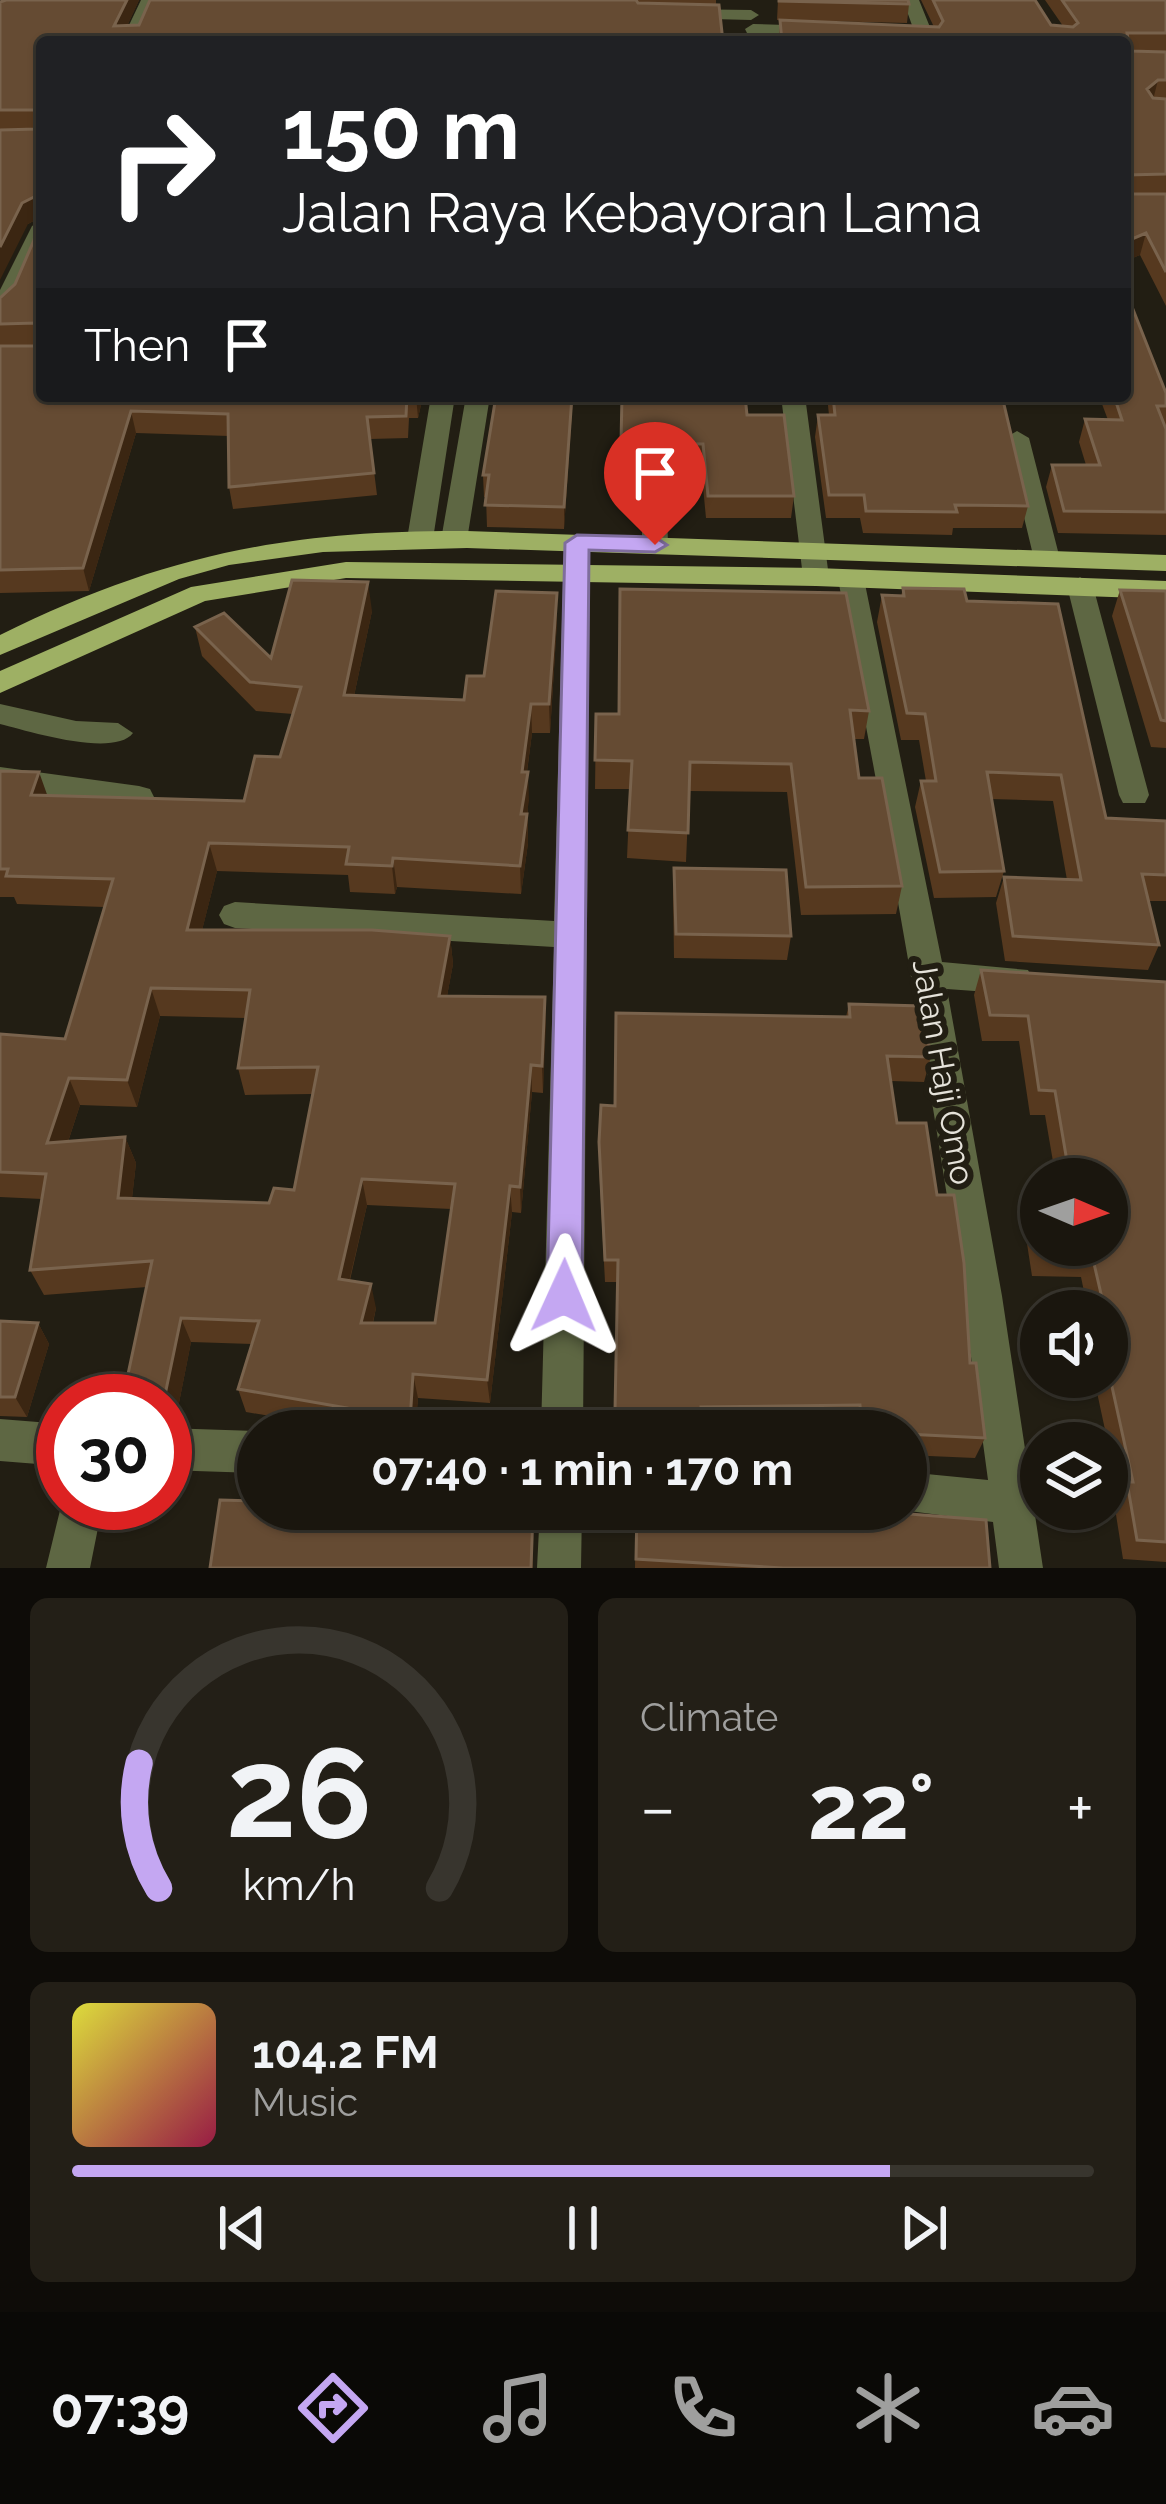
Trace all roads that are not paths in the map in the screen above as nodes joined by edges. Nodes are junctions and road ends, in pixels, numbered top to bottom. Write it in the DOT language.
graph roads {
  1 [pos="911,0"];
  2 [pos="149,1"];
  3 [pos="172,2"];
  4 [pos="665,14"];
  5 [pos="751,22"];
  6 [pos="838,31"];
  7 [pos="903,33"];
  8 [pos="133,36"];
  9 [pos="916,36"];
  10 [pos="924,36"];
  11 [pos="36,238"];
  12 [pos="0,312"];
  13 [pos="442,402"];
  14 [pos="477,402"];
  15 [pos="794,402"];
  16 [pos="1017,438"];
  17 [pos="654,472"];
  18 [pos="420,539"];
  19 [pos="454,540"];
  20 [pos="351,541"];
  21 [pos="655,545"];
  22 [pos="576,557"];
  23 [pos="1047,559"];
  24 [pos="1166,563"];
  25 [pos="184,568"];
  26 [pos="827,568"];
  27 [pos="346,571"];
  28 [pos="1080,586"];
  29 [pos="1166,590"];
  30 [pos="200,593"];
  31 [pos="0,646"];
  32 [pos="0,683"];
  33 [pos="0,714"];
  34 [pos="118,733"];
  35 [pos="0,778"];
  36 [pos="1134,795"];
  37 [pos="139,797"];
  38 [pos="235,915"];
  39 [pos="569,934"];
  40 [pos="926,974"];
  41 [pos="1057,982"];
  42 [pos="562,1410"];
  43 [pos="0,1440"];
  44 [pos="36,1443"];
  45 [pos="192,1450"];
  46 [pos="237,1451"];
  47 [pos="927,1495"];
  48 [pos="1011,1503"];
  49 [pos="76,1530"];
  50 [pos="560,1530"];
  51 [pos="68,1568"];
  52 [pos="559,1568"];
  53 [pos="1021,1568"];
  1 -- 10 [label="street"];
  2 -- 3 [label="street"];
  2 -- 8 [label="street"];
  4 -- 5 [label="street"];
  5 -- 6 [label="street"];
  7 -- 9 [label="street"];
  11 -- 12 [label="street"];
  13 -- 18 [label="street"];
  14 -- 19 [label="street"];
  15 -- 26 [label="street, Jalan Haji Omo"];
  16 -- 23 [label="street"];
  17 -- 21 [label="street"];
  18 -- 19 [label="main road"];
  18 -- 20 [label="main road"];
  19 -- 22 [label="main road"];
  20 -- 25 [label="main road"];
  20 -- 27 [label="street"];
  21 -- 22 [label="main road"];
  21 -- 26 [label="main road"];
  22 -- 26 [label="main road"];
  22 -- 27 [label="main road"];
  22 -- 39 [label="street"];
  23 -- 24 [label="main road"];
  23 -- 26 [label="main road"];
  25 -- 30 [label="street"];
  25 -- 31 [label="main road"];
  26 -- 28 [label="main road"];
  26 -- 40 [label="street, Jalan Haji Omo"];
  27 -- 30 [label="main road"];
  28 -- 29 [label="main road"];
  28 -- 36 [label="street"];
  30 -- 32 [label="main road"];
  33 -- 34 [label="street"];
  35 -- 37 [label="street"];
  38 -- 39 [label="street"];
  39 -- 42 [label="street"];
  40 -- 41 [label="street"];
  40 -- 48 [label="street, Jalan Haji Omo"];
  43 -- 44 [label="street"];
  45 -- 46 [label="street"];
  47 -- 48 [label="street"];
  48 -- 53 [label="street, Jalan Haji Omo"];
  49 -- 51 [label="street"];
  50 -- 52 [label="street"];
}
